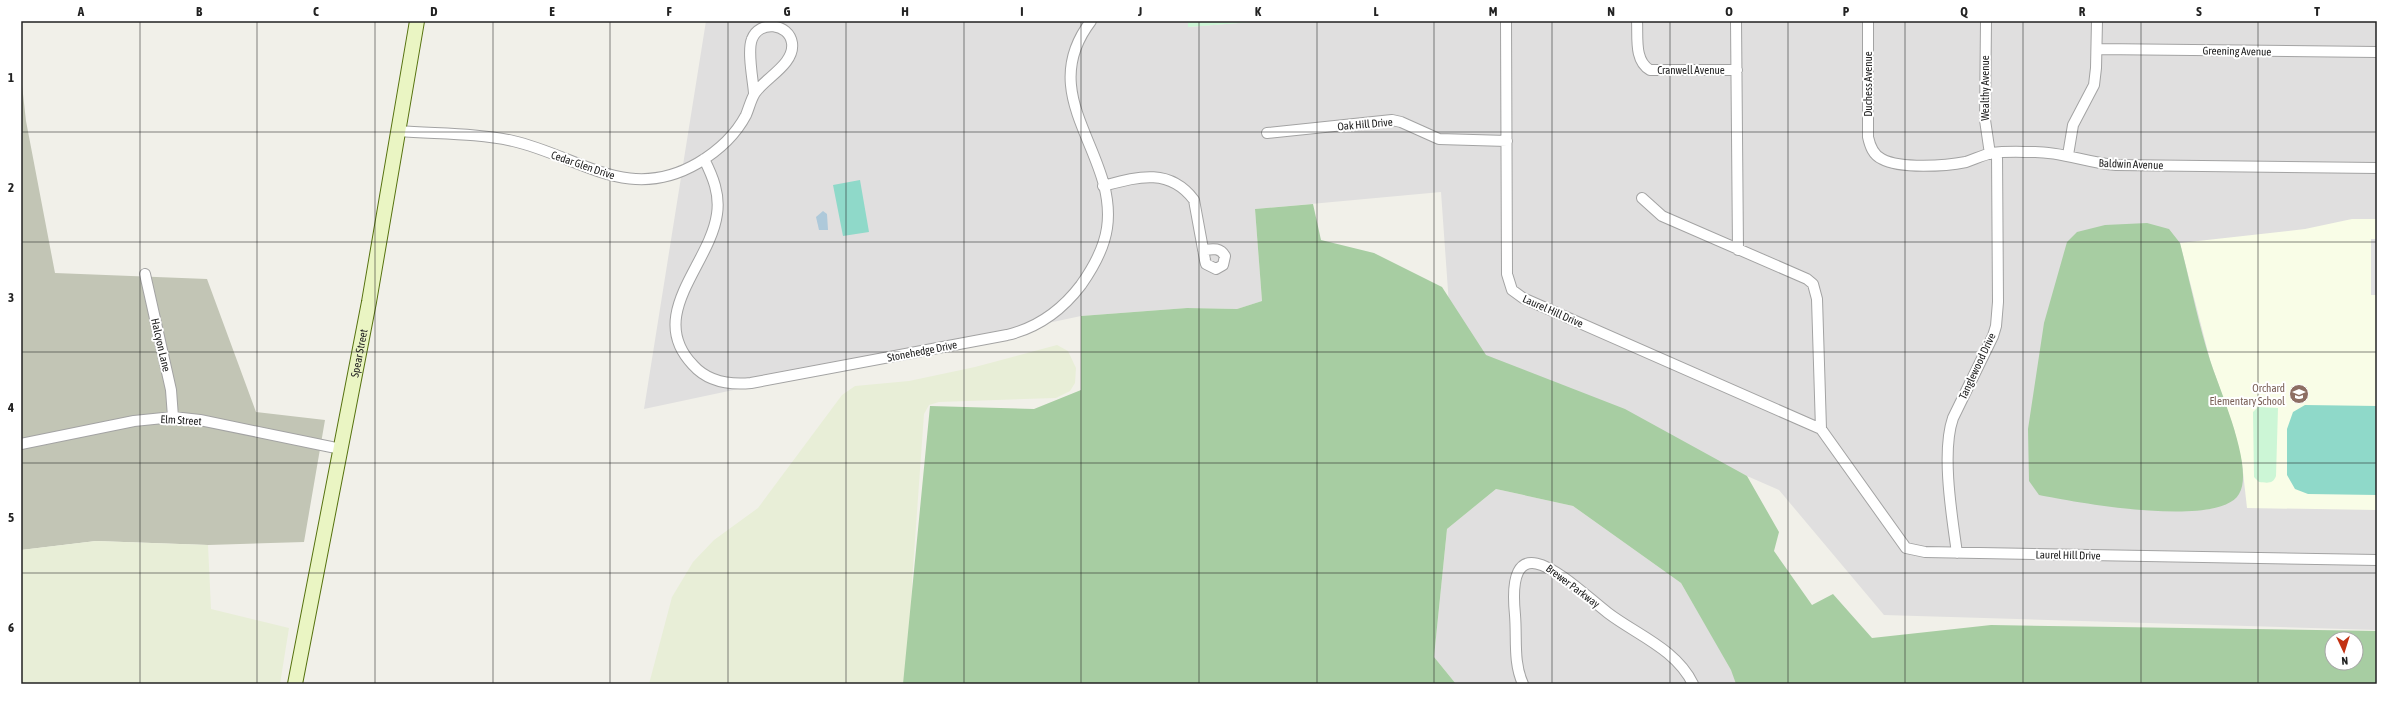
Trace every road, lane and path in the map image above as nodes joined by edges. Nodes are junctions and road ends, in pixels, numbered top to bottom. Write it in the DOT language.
graph roads {
  1 [pos="417,21"];
  2 [pos="1091,21"];
  3 [pos="1506,21"];
  4 [pos="1638,21"];
  5 [pos="1736,21"];
  6 [pos="1868,21"];
  7 [pos="1986,21"];
  8 [pos="2097,21"];
  9 [pos="780,24"];
  10 [pos="2097,49"];
  11 [pos="2377,52"];
  12 [pos="1737,70"];
  13 [pos="754,93"];
  14 [pos="399,131"];
  15 [pos="1267,133"];
  16 [pos="1507,141"];
  17 [pos="1871,147"];
  18 [pos="1994,153"];
  19 [pos="2068,155"];
  20 [pos="704,159"];
  21 [pos="2377,168"];
  22 [pos="1103,186"];
  23 [pos="1642,198"];
  24 [pos="1203,250"];
  25 [pos="1738,250"];
  26 [pos="145,274"];
  27 [pos="173,417"];
  28 [pos="1821,429"];
  29 [pos="21,444"];
  30 [pos="341,448"];
  31 [pos="1958,553"];
  32 [pos="2377,560"];
  33 [pos="295,684"];
  34 [pos="1523,684"];
  35 [pos="1693,684"];
  1 -- 14 [label="main road, Spear Street"];
  2 -- 22 [label="street, Stonehedge Drive"];
  3 -- 16 [label="street, Laurel Hill Drive"];
  4 -- 12 [label="street, Cranwell Avenue"];
  5 -- 12 [label="street"];
  6 -- 17 [label="street, Duchess Avenue"];
  7 -- 18 [label="street, Wealthy Avenue"];
  8 -- 10 [label="street"];
  9 -- 13 [label="street, Cedar Glen Drive"];
  9 -- 13 [label="street, Cedar Glen Drive"];
  10 -- 11 [label="street, Greening Avenue"];
  10 -- 19 [label="street"];
  12 -- 25 [label="street"];
  13 -- 20 [label="street, Cedar Glen Drive"];
  14 -- 20 [label="street, Cedar Glen Drive"];
  14 -- 30 [label="main road, Spear Street"];
  15 -- 16 [label="street, Oak Hill Drive"];
  16 -- 28 [label="street, Laurel Hill Drive"];
  17 -- 18 [label="street, Baldwin Avenue"];
  18 -- 19 [label="street, Baldwin Avenue"];
  18 -- 31 [label="street, Tanglewood Drive"];
  19 -- 21 [label="street, Baldwin Avenue"];
  20 -- 22 [label="street, Stonehedge Drive"];
  22 -- 24 [label="street"];
  23 -- 25 [label="street"];
  25 -- 28 [label="street"];
  26 -- 27 [label="street, Halcyon Lane"];
  27 -- 29 [label="street, Elm Street"];
  27 -- 30 [label="street, Elm Street"];
  28 -- 31 [label="street, Laurel Hill Drive"];
  30 -- 33 [label="main road, Spear Street"];
  31 -- 32 [label="street, Laurel Hill Drive"];
  34 -- 35 [label="street, Brewer Parkway"];
}
